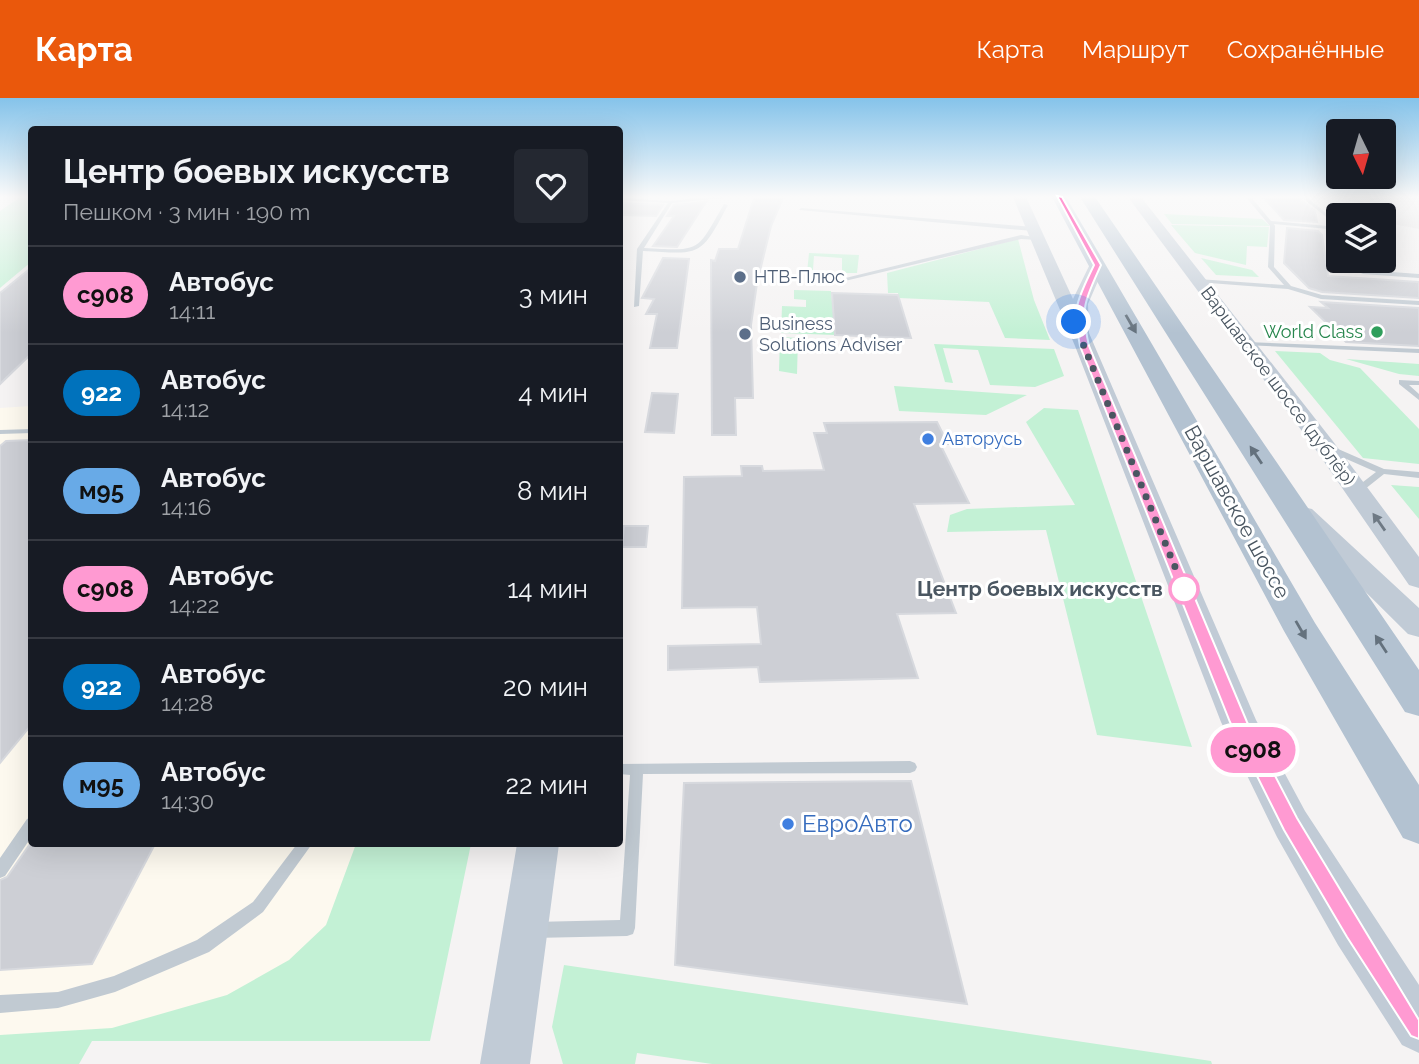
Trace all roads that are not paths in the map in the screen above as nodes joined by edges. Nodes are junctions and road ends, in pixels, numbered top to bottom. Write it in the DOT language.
graph roads {
  1 [pos="645,242"];
  2 [pos="706,242"];
  3 [pos="1000,242"];
  4 [pos="1039,242"];
  5 [pos="1084,242"];
  6 [pos="1116,242"];
  7 [pos="1168,242"];
  8 [pos="1272,242"];
  9 [pos="640,249"];
  10 [pos="1097,265"];
  11 [pos="1377,273"];
  12 [pos="1419,276"];
  13 [pos="1198,281"];
  14 [pos="828,283"];
  15 [pos="1289,287"];
  16 [pos="1419,303"];
  17 [pos="636,306"];
  18 [pos="1246,344"];
  19 [pos="1085,346"];
  20 [pos="1419,351"];
  21 [pos="1419,383"];
  22 [pos="1419,398"];
  23 [pos="28,430"];
  24 [pos="0,432"];
  25 [pos="1324,445"];
  26 [pos="1382,471"];
  27 [pos="1419,475"];
  28 [pos="1357,491"];
  29 [pos="1284,498"];
  30 [pos="1417,571"];
  31 [pos="1419,626"];
  32 [pos="1419,701"];
  33 [pos="910,767"];
  34 [pos="623,769"];
  35 [pos="637,769"];
  36 [pos="1419,824"];
  37 [pos="28,828"];
  38 [pos="303,847"];
  39 [pos="538,847"];
  40 [pos="0,872"];
  41 [pos="525,930"];
  42 [pos="0,1004"];
  43 [pos="1419,1028"];
  44 [pos="505,1064"];
  1 -- 9 [label="lane"];
  2 -- 9 [label="lane"];
  3 -- 14 [label="lane"];
  4 -- 19 [label="main road"];
  5 -- 10 [label="main road, Варшавское шоссе"];
  29 -- 6 [label="main road, Варшавское шоссе, one-way"];
  7 -- 13 [label="main road, Варшавское шоссе (дублёр)"];
  8 -- 15 [label="lane"];
  9 -- 17 [label="lane"];
  10 -- 19 [label="main road"];
  10 -- 36 [label="main road, Варшавское шоссе, one-way"];
  11 -- 12 [label="lane"];
  13 -- 15 [label="lane"];
  13 -- 18 [label="main road, Варшавское шоссе (дублёр)"];
  15 -- 16 [label="lane"];
  18 -- 20 [label="lane"];
  18 -- 25 [label="main road, Варшавское шоссе (дублёр)"];
  19 -- 43 [label="main road"];
  21 -- 22 [label="lane"];
  23 -- 24 [label="lane"];
  25 -- 26 [label="lane"];
  25 -- 28 [label="main road, Варшавское шоссе (дублёр)"];
  26 -- 27 [label="lane"];
  26 -- 28 [label="lane"];
  30 -- 28 [label="main road, Варшавское шоссе (дублёр), one-way"];
  29 -- 31 [label="main road"];
  32 -- 29 [label="main road, Варшавское шоссе, one-way"];
  33 -- 35 [label="lane"];
  34 -- 35 [label="lane"];
  35 -- 41 [label="lane"];
  37 -- 40 [label="lane"];
  38 -- 42 [label="lane"];
  39 -- 41 [label="main road"];
  41 -- 44 [label="main road"];
}
